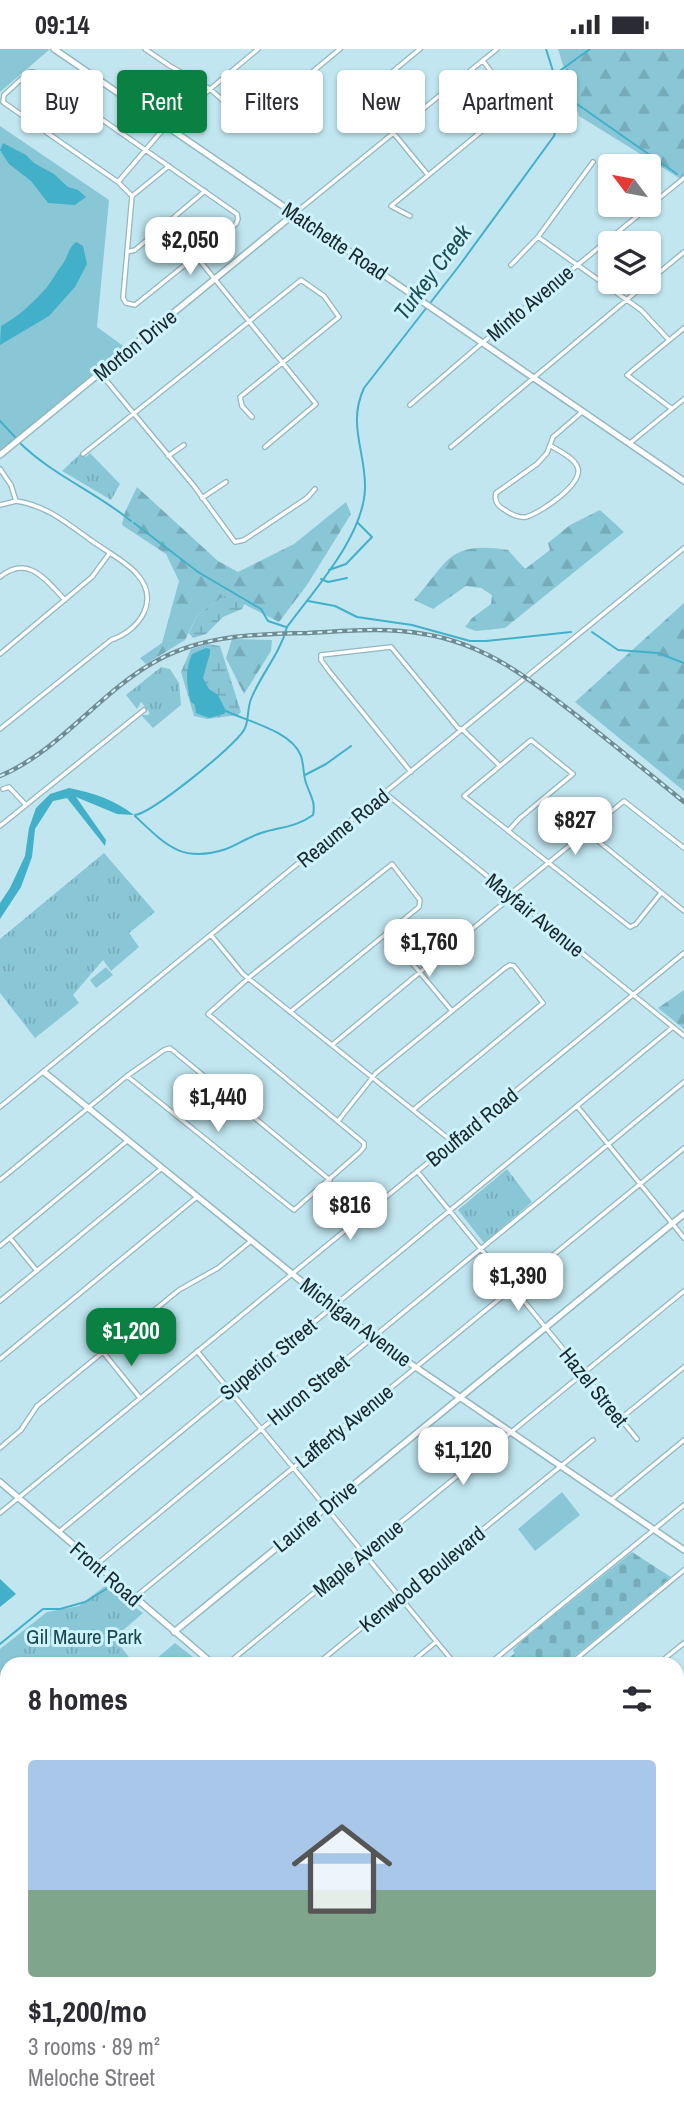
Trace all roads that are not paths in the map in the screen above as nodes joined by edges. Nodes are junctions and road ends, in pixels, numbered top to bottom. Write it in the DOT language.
graph roads {
  1 [pos="54,49"];
  2 [pos="145,49"];
  3 [pos="258,49"];
  4 [pos="340,49"];
  5 [pos="420,49"];
  6 [pos="498,49"];
  7 [pos="483,61"];
  8 [pos="210,89"];
  9 [pos="117,92"];
  10 [pos="207,92"];
  11 [pos="160,133"];
  12 [pos="176,133"];
  13 [pos="395,134"];
  14 [pos="145,149"];
  15 [pos="593,162"];
  16 [pos="169,166"];
  17 [pos="428,175"];
  18 [pos="684,178"];
  19 [pos="118,182"];
  20 [pos="205,191"];
  21 [pos="132,196"];
  22 [pos="294,214"];
  23 [pos="410,216"];
  24 [pos="538,237"];
  25 [pos="127,252"];
  26 [pos="684,252"];
  27 [pos="196,255"];
  28 [pos="577,264"];
  29 [pos="511,265"];
  30 [pos="661,271"];
  31 [pos="215,279"];
  32 [pos="633,294"];
  33 [pos="626,300"];
  34 [pos="249,321"];
  35 [pos="684,328"];
  36 [pos="669,340"];
  37 [pos="482,343"];
  38 [pos="283,362"];
  39 [pos="100,373"];
  40 [pos="533,377"];
  41 [pos="683,401"];
  42 [pos="410,405"];
  43 [pos="671,408"];
  44 [pos="582,412"];
  45 [pos="135,415"];
  46 [pos="252,418"];
  47 [pos="628,444"];
  48 [pos="184,445"];
  49 [pos="551,446"];
  50 [pos="265,447"];
  51 [pos="451,447"];
  52 [pos="83,454"];
  53 [pos="0,455"];
  54 [pos="168,456"];
  55 [pos="0,469"];
  56 [pos="684,481"];
  57 [pos="226,482"];
  58 [pos="315,489"];
  59 [pos="202,498"];
  60 [pos="16,501"];
  61 [pos="0,505"];
  62 [pos="684,548"];
  63 [pos="110,554"];
  64 [pos="0,577"];
  65 [pos="65,600"];
  66 [pos="0,654"];
  67 [pos="144,710"];
  68 [pos="0,729"];
  69 [pos="463,730"];
  70 [pos="499,766"];
  71 [pos="411,772"];
  72 [pos="3,789"];
  73 [pos="385,793"];
  74 [pos="26,805"];
  75 [pos="0,825"];
  76 [pos="508,831"];
  77 [pos="587,832"];
  78 [pos="684,848"];
  79 [pos="549,863"];
  80 [pos="661,893"];
  81 [pos="510,896"];
  82 [pos="684,911"];
  83 [pos="387,933"];
  84 [pos="211,935"];
  85 [pos="684,953"];
  86 [pos="420,971"];
  87 [pos="249,978"];
  88 [pos="633,995"];
  89 [pos="452,1011"];
  90 [pos="290,1012"];
  91 [pos="673,1027"];
  92 [pos="684,1036"];
  93 [pos="331,1045"];
  94 [pos="44,1072"];
  95 [pos="127,1076"];
  96 [pos="373,1078"];
  97 [pos="684,1082"];
  98 [pos="0,1107"];
  99 [pos="577,1107"];
  100 [pos="88,1108"];
  101 [pos="413,1110"];
  102 [pos="338,1121"];
  103 [pos="127,1141"];
  104 [pos="453,1142"];
  105 [pos="608,1144"];
  106 [pos="684,1148"];
  107 [pos="162,1168"];
  108 [pos="417,1171"];
  109 [pos="0,1180"];
  110 [pos="330,1180"];
  111 [pos="640,1183"];
  112 [pos="197,1197"];
  113 [pos="451,1210"];
  114 [pos="684,1214"];
  115 [pos="673,1224"];
  116 [pos="10,1238"];
  117 [pos="684,1238"];
  118 [pos="251,1241"];
  119 [pos="0,1246"];
  120 [pos="481,1248"];
  121 [pos="37,1271"];
  122 [pos="293,1273"];
  123 [pos="513,1288"];
  124 [pos="684,1291"];
  125 [pos="0,1301"];
  126 [pos="333,1307"];
  127 [pos="545,1328"];
  128 [pos="374,1336"];
  129 [pos="197,1351"];
  130 [pos="103,1352"];
  131 [pos="0,1359"];
  132 [pos="415,1367"];
  133 [pos="684,1367"];
  134 [pos="582,1373"];
  135 [pos="230,1390"];
  136 [pos="460,1397"];
  137 [pos="140,1398"];
  138 [pos="620,1419"];
  139 [pos="262,1428"];
  140 [pos="511,1432"];
  141 [pos="637,1439"];
  142 [pos="593,1440"];
  143 [pos="684,1440"];
  144 [pos="0,1448"];
  145 [pos="294,1467"];
  146 [pos="561,1467"];
  147 [pos="0,1482"];
  148 [pos="18,1498"];
  149 [pos="611,1500"];
  150 [pos="684,1505"];
  151 [pos="326,1507"];
  152 [pos="0,1513"];
  153 [pos="654,1529"];
  154 [pos="58,1533"];
  155 [pos="684,1550"];
  156 [pos="364,1553"];
  157 [pos="95,1566"];
  158 [pos="684,1570"];
  159 [pos="400,1596"];
  160 [pos="133,1598"];
  161 [pos="174,1632"];
  162 [pos="436,1642"];
  163 [pos="684,1643"];
  164 [pos="204,1657"];
  165 [pos="236,1657"];
  166 [pos="326,1657"];
  167 [pos="418,1657"];
  168 [pos="449,1657"];
  169 [pos="498,1657"];
  170 [pos="578,1657"];
  171 [pos="667,1657"];
  1 -- 9 [label="street, Matchette Road"];
  2 -- 8 [label="street"];
  3 -- 8 [label="street"];
  4 -- 8 [label="street"];
  5 -- 13 [label="street"];
  6 -- 7 [label="street, Morton Drive"];
  7 -- 13 [label="street, Morton Drive"];
  7 -- 17 [label="street"];
  8 -- 10 [label="street"];
  11 -- 14 [label="street"];
  12 -- 22 [label="street, Matchette Road"];
  13 -- 17 [label="street"];
  13 -- 22 [label="street, Morton Drive"];
  14 -- 16 [label="street"];
  14 -- 19 [label="street"];
  14 -- 19 [label="street"];
  15 -- 24 [label="street"];
  16 -- 20 [label="street"];
  16 -- 21 [label="street"];
  17 -- 23 [label="street"];
  18 -- 28 [label="street, Minto Avenue"];
  19 -- 21 [label="street"];
  20 -- 25 [label="street"];
  20 -- 27 [label="street"];
  21 -- 25 [label="street"];
  22 -- 31 [label="street, Morton Drive"];
  22 -- 37 [label="street, Matchette Road"];
  24 -- 28 [label="street"];
  24 -- 29 [label="street"];
  25 -- 27 [label="street"];
  26 -- 30 [label="street"];
  27 -- 31 [label="street"];
  28 -- 33 [label="street"];
  28 -- 37 [label="street, Minto Avenue"];
  31 -- 34 [label="street"];
  31 -- 39 [label="street, Morton Drive"];
  32 -- 33 [label="street"];
  33 -- 36 [label="street"];
  33 -- 40 [label="street"];
  34 -- 38 [label="street"];
  34 -- 38 [label="street"];
  34 -- 45 [label="street"];
  35 -- 36 [label="street"];
  36 -- 43 [label="street"];
  37 -- 40 [label="street, Matchette Road"];
  37 -- 42 [label="street, Minto Avenue"];
  38 -- 46 [label="street"];
  38 -- 50 [label="street"];
  39 -- 45 [label="street"];
  39 -- 53 [label="street, Morton Drive"];
  40 -- 44 [label="street, Matchette Road"];
  40 -- 51 [label="street"];
  41 -- 43 [label="street"];
  43 -- 47 [label="street"];
  44 -- 47 [label="street, Matchette Road"];
  44 -- 49 [label="street"];
  45 -- 52 [label="street"];
  45 -- 54 [label="street"];
  47 -- 56 [label="street, Matchette Road"];
  48 -- 54 [label="street"];
  49 -- 49 [label="street"];
  54 -- 59 [label="street"];
  55 -- 60 [label="street"];
  57 -- 59 [label="street"];
  58 -- 59 [label="street"];
  60 -- 61 [label="street"];
  60 -- 63 [label="street"];
  62 -- 69 [label="street, Reaume Road"];
  63 -- 65 [label="street"];
  63 -- 68 [label="street"];
  64 -- 65 [label="street"];
  65 -- 66 [label="street"];
  67 -- 74 [label="street"];
  69 -- 70 [label="street"];
  69 -- 71 [label="street, Reaume Road"];
  69 -- 71 [label="street"];
  70 -- 76 [label="street"];
  70 -- 76 [label="street"];
  71 -- 73 [label="street, Reaume Road"];
  72 -- 74 [label="street"];
  73 -- 81 [label="street, Mayfair Avenue"];
  73 -- 84 [label="street, Reaume Road"];
  74 -- 75 [label="street"];
  76 -- 79 [label="street"];
  77 -- 78 [label="street"];
  77 -- 79 [label="street"];
  77 -- 80 [label="street"];
  79 -- 80 [label="street"];
  79 -- 81 [label="street"];
  80 -- 82 [label="street"];
  81 -- 86 [label="street"];
  81 -- 88 [label="street, Mayfair Avenue"];
  83 -- 86 [label="street"];
  83 -- 87 [label="street"];
  83 -- 90 [label="street"];
  84 -- 87 [label="street"];
  84 -- 94 [label="street, Reaume Road"];
  85 -- 88 [label="street, Bouffard Road"];
  86 -- 89 [label="street"];
  86 -- 93 [label="street"];
  87 -- 90 [label="street"];
  87 -- 102 [label="street"];
  88 -- 91 [label="street, Mayfair Avenue"];
  88 -- 104 [label="street, Bouffard Road"];
  89 -- 96 [label="street"];
  89 -- 101 [label="street"];
  90 -- 93 [label="street"];
  91 -- 92 [label="street, Mayfair Avenue"];
  91 -- 99 [label="street, Superior Street"];
  93 -- 96 [label="street"];
  94 -- 98 [label="street, Reaume Road"];
  94 -- 100 [label="street, Michigan Avenue"];
  95 -- 100 [label="street"];
  95 -- 110 [label="street"];
  95 -- 110 [label="street"];
  96 -- 101 [label="street"];
  96 -- 102 [label="street"];
  97 -- 105 [label="street, Huron Street"];
  99 -- 105 [label="street"];
  99 -- 113 [label="street, Superior Street"];
  100 -- 103 [label="street, Michigan Avenue"];
  100 -- 109 [label="street"];
  101 -- 104 [label="street"];
  102 -- 110 [label="street"];
  103 -- 107 [label="street, Michigan Avenue"];
  103 -- 116 [label="street"];
  104 -- 108 [label="street, Bouffard Road"];
  105 -- 111 [label="street"];
  105 -- 120 [label="street, Huron Street"];
  106 -- 111 [label="street, Lafferty Avenue"];
  107 -- 112 [label="street, Michigan Avenue"];
  107 -- 121 [label="street"];
  108 -- 113 [label="street, Hazel Street"];
  108 -- 122 [label="street, Bouffard Road"];
  111 -- 115 [label="street"];
  111 -- 123 [label="street, Lafferty Avenue"];
  112 -- 118 [label="street, Michigan Avenue"];
  112 -- 131 [label="street"];
  113 -- 120 [label="street, Hazel Street"];
  113 -- 126 [label="street, Superior Street"];
  114 -- 115 [label="street, Laurier Drive"];
  115 -- 117 [label="street"];
  115 -- 127 [label="street, Laurier Drive"];
  116 -- 119 [label="street"];
  116 -- 121 [label="street"];
  118 -- 122 [label="street, Michigan Avenue"];
  118 -- 130 [label="street"];
  120 -- 123 [label="street, Hazel Street"];
  120 -- 128 [label="street, Huron Street"];
  121 -- 125 [label="street"];
  122 -- 126 [label="street, Michigan Avenue"];
  122 -- 129 [label="street, Bouffard Road"];
  123 -- 127 [label="street, Hazel Street"];
  123 -- 132 [label="street, Lafferty Avenue"];
  124 -- 134 [label="street, Maple Avenue"];
  126 -- 128 [label="street, Michigan Avenue"];
  126 -- 135 [label="street, Superior Street"];
  127 -- 134 [label="street, Hazel Street"];
  127 -- 136 [label="street, Laurier Drive"];
  128 -- 132 [label="street, Michigan Avenue"];
  128 -- 139 [label="street, Huron Street"];
  129 -- 135 [label="street"];
  129 -- 137 [label="street, Bouffard Road"];
  130 -- 137 [label="street"];
  130 -- 144 [label="street"];
  132 -- 136 [label="street, Michigan Avenue"];
  132 -- 145 [label="street, Lafferty Avenue"];
  133 -- 138 [label="street"];
  134 -- 138 [label="street, Hazel Street"];
  134 -- 140 [label="street, Maple Avenue"];
  135 -- 139 [label="street"];
  135 -- 154 [label="street, Superior Street"];
  136 -- 140 [label="street, Michigan Avenue"];
  136 -- 151 [label="street, Laurier Drive"];
  137 -- 148 [label="street, Bouffard Road"];
  138 -- 141 [label="street, Hazel Street"];
  139 -- 145 [label="street"];
  139 -- 157 [label="street, Huron Street"];
  140 -- 146 [label="street, Michigan Avenue"];
  140 -- 156 [label="street, Maple Avenue"];
  142 -- 146 [label="street, Kenwood Boulevard"];
  143 -- 149 [label="street"];
  145 -- 151 [label="street"];
  145 -- 160 [label="street, Lafferty Avenue"];
  146 -- 149 [label="street, Michigan Avenue"];
  146 -- 159 [label="street, Kenwood Boulevard"];
  147 -- 148 [label="street, Front Road"];
  148 -- 152 [label="street, Bouffard Road"];
  148 -- 154 [label="street, Front Road"];
  149 -- 153 [label="street, Michigan Avenue"];
  150 -- 153 [label="street"];
  151 -- 156 [label="street"];
  151 -- 161 [label="street, Laurier Drive"];
  153 -- 155 [label="street, Michigan Avenue"];
  153 -- 169 [label="street"];
  154 -- 157 [label="street, Front Road"];
  156 -- 159 [label="street"];
  156 -- 165 [label="street, Maple Avenue"];
  157 -- 160 [label="street, Front Road"];
  158 -- 170 [label="street"];
  159 -- 162 [label="street"];
  159 -- 166 [label="street, Kenwood Boulevard"];
  160 -- 161 [label="street, Front Road"];
  161 -- 164 [label="street, Front Road"];
  162 -- 167 [label="street"];
  162 -- 168 [label="street"];
  163 -- 171 [label="street"];
}
